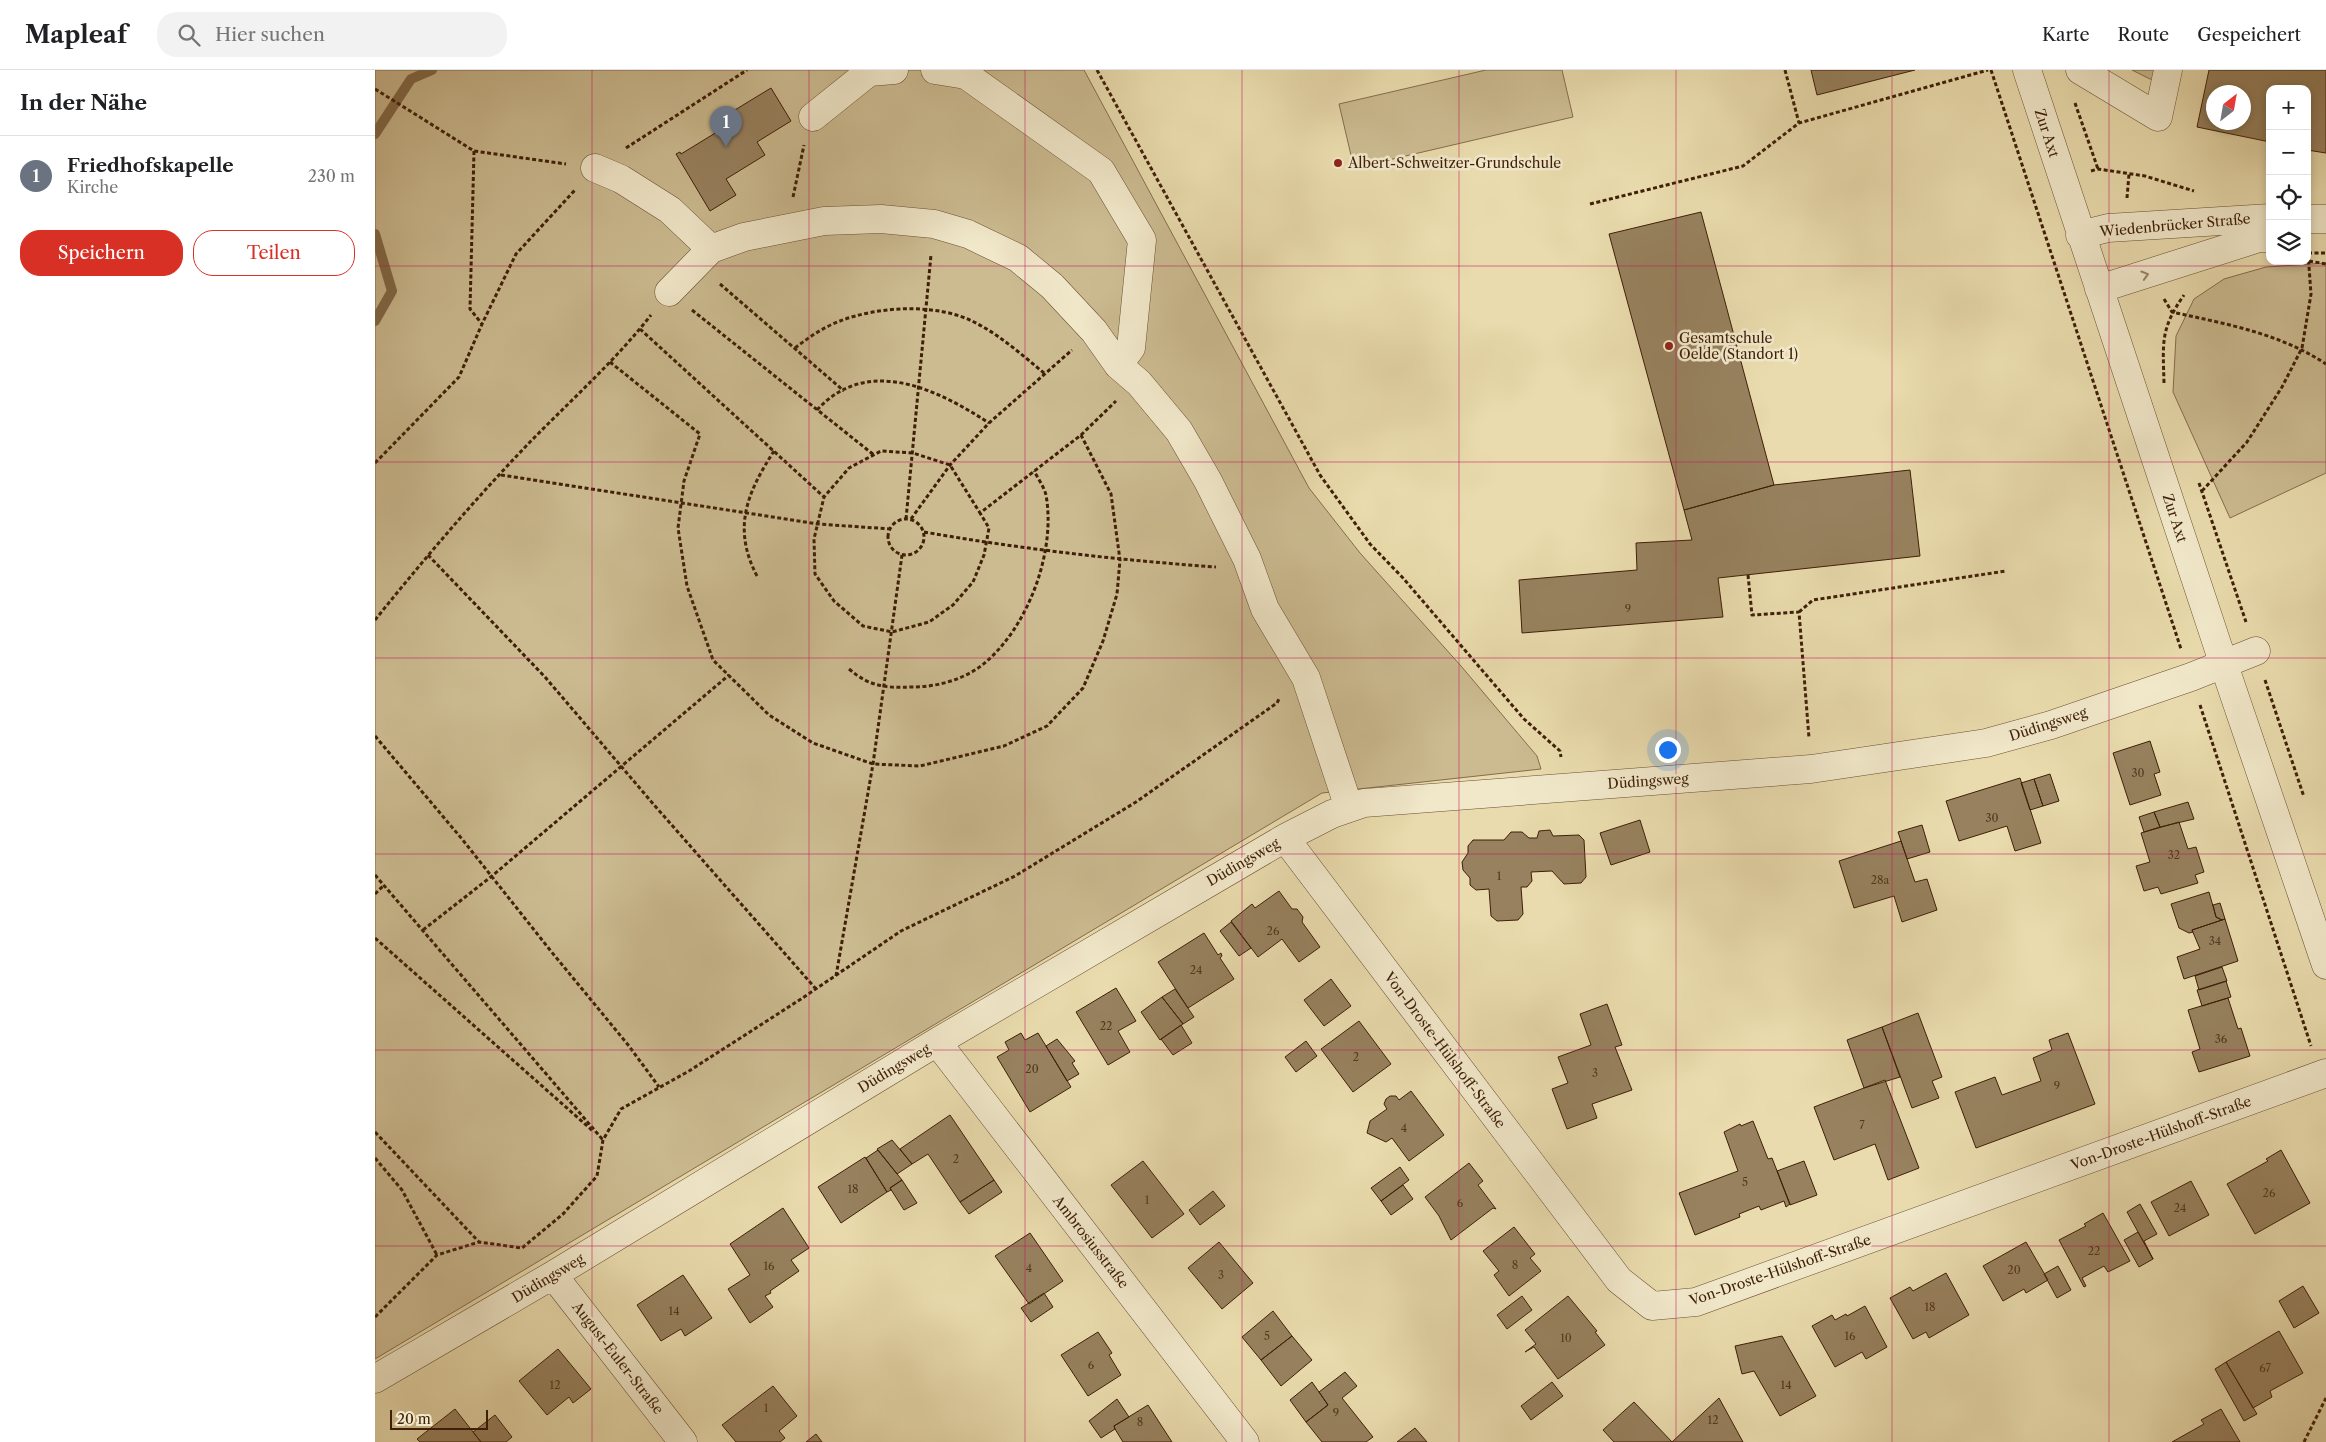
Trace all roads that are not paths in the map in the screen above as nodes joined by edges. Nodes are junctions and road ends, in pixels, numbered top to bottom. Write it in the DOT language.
graph roads {
  1 [pos="894,70"];
  2 [pos="935,70"];
  3 [pos="2027,70"];
  4 [pos="2081,70"];
  5 [pos="2168,70"];
  6 [pos="813,117"];
  7 [pos="595,168"];
  8 [pos="2266,218"];
  9 [pos="2311,218"];
  10 [pos="2326,219"];
  11 [pos="2080,235"];
  12 [pos="2266,238"];
  13 [pos="704,256"];
  14 [pos="2099,289"];
  15 [pos="669,292"];
  16 [pos="1127,373"];
  17 [pos="2255,651"];
  18 [pos="2223,665"];
  19 [pos="1349,808"];
  20 [pos="1285,838"];
  21 [pos="2326,965"];
  22 [pos="937,1042"];
  23 [pos="2323,1074"];
  24 [pos="553,1275"];
  25 [pos="375,1379"];
  26 [pos="683,1442"];
  27 [pos="1245,1442"];
  1 -- 6 [label="street"];
  2 -- 16 [label="street"];
  3 -- 11 [label="street, Zur Axt"];
  4 -- 5 [label="street"];
  7 -- 13 [label="street"];
  8 -- 11 [label="street, Wiedenbrücker Straße"];
  9 -- 10 [label="street"];
  11 -- 14 [label="street, Zur Axt"];
  14 -- 12 [label="street, Wiedenbrücker Straße, one-way"];
  13 -- 15 [label="street"];
  13 -- 16 [label="street"];
  14 -- 18 [label="street, Zur Axt"];
  16 -- 19 [label="street"];
  17 -- 18 [label="street, Düdingsweg"];
  18 -- 19 [label="street, Düdingsweg"];
  18 -- 21 [label="street, Zur Axt"];
  19 -- 20 [label="street, Düdingsweg"];
  20 -- 22 [label="street, Düdingsweg"];
  20 -- 23 [label="street, Von-Droste-Hülshoff-Straße"];
  22 -- 24 [label="street, Düdingsweg"];
  22 -- 27 [label="street, Ambrosiusstraße"];
  24 -- 25 [label="street, Düdingsweg"];
  24 -- 26 [label="street, August-Euler-Straße"];
}
